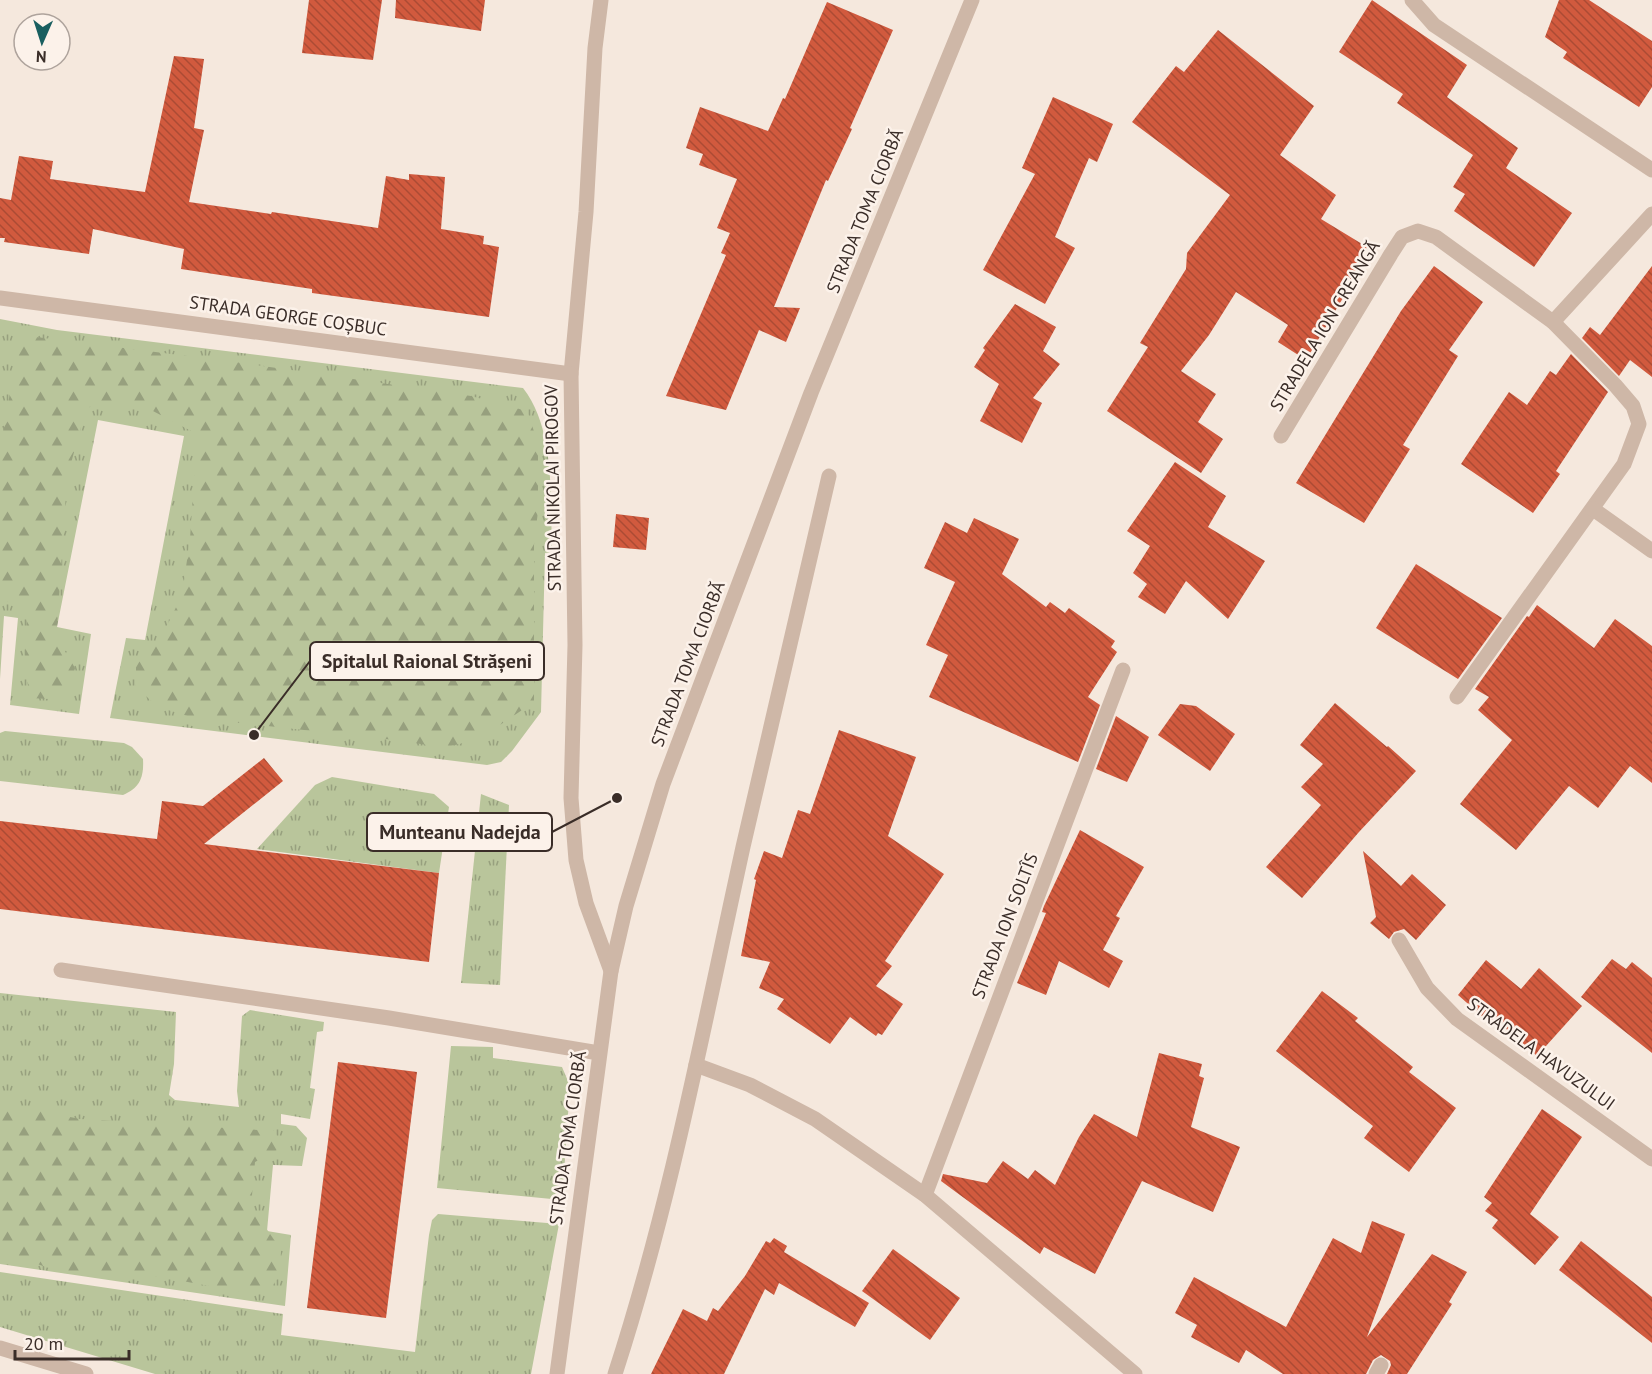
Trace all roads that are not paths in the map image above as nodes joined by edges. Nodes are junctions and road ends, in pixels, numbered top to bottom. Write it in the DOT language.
graph roads {
  1 [pos="601,0"];
  2 [pos="972,0"];
  3 [pos="1412,0"];
  4 [pos="1652,170"];
  5 [pos="1652,214"];
  6 [pos="0,298"];
  7 [pos="1553,322"];
  8 [pos="572,374"];
  9 [pos="1281,436"];
  10 [pos="829,476"];
  11 [pos="1593,509"];
  12 [pos="1652,551"];
  13 [pos="1123,670"];
  14 [pos="1457,697"];
  15 [pos="1399,940"];
  16 [pos="61,970"];
  17 [pos="611,971"];
  18 [pos="599,1053"];
  19 [pos="696,1065"];
  20 [pos="1652,1159"];
  21 [pos="924,1195"];
  22 [pos="0,1348"];
  23 [pos="86,1374"];
  24 [pos="557,1374"];
  25 [pos="615,1374"];
  26 [pos="1135,1374"];
  1 -- 8 [label="street, STRADA NIKOLAI PIROGOV"];
  2 -- 17 [label="street, STRADA TOMA CIORBĂ"];
  3 -- 4 [label="street"];
  5 -- 7 [label="street"];
  6 -- 8 [label="street, STRADA GEORGE COȘBUC"];
  7 -- 9 [label="street, STRADELA ION CREANGĂ"];
  7 -- 11 [label="street, STRADELA ION CREANGĂ"];
  8 -- 17 [label="street, STRADA NIKOLAI PIROGOV"];
  10 -- 19 [label="street"];
  11 -- 12 [label="street"];
  11 -- 14 [label="street, STRADELA ION CREANGĂ"];
  13 -- 21 [label="street, STRADA ION SOLTÎS"];
  15 -- 20 [label="street, STRADELA HAVUZULUI"];
  16 -- 18 [label="street"];
  17 -- 18 [label="street, STRADA TOMA CIORBĂ"];
  18 -- 24 [label="street, STRADA TOMA CIORBĂ"];
  19 -- 21 [label="street"];
  19 -- 25 [label="street"];
  21 -- 26 [label="street"];
  22 -- 23 [label="street"];
}
